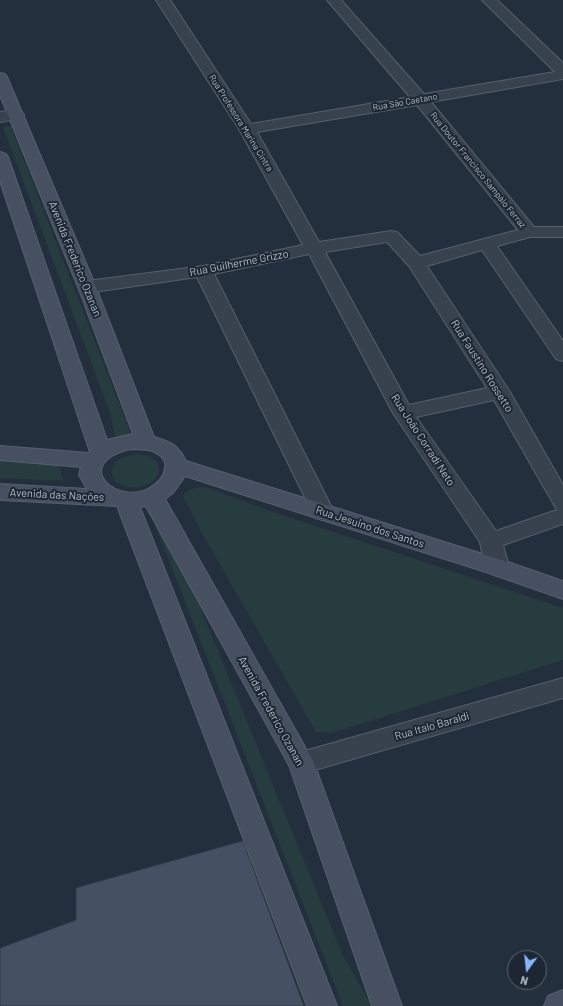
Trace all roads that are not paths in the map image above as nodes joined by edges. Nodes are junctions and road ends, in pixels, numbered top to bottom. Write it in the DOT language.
graph roads {
  1 [pos="163,0"];
  2 [pos="489,0"];
  3 [pos="338,1"];
  4 [pos="563,71"];
  5 [pos="563,75"];
  6 [pos="0,77"];
  7 [pos="420,99"];
  8 [pos="8,116"];
  9 [pos="247,129"];
  10 [pos="0,157"];
  11 [pos="529,232"];
  12 [pos="563,232"];
  13 [pos="391,236"];
  14 [pos="487,244"];
  15 [pos="314,248"];
  16 [pos="416,263"];
  17 [pos="203,271"];
  18 [pos="87,287"];
  19 [pos="563,355"];
  20 [pos="500,392"];
  21 [pos="403,413"];
  22 [pos="146,442"];
  23 [pos="0,453"];
  24 [pos="97,457"];
  25 [pos="176,466"];
  26 [pos="0,492"];
  27 [pos="152,496"];
  28 [pos="120,499"];
  29 [pos="562,503"];
  30 [pos="323,512"];
  31 [pos="491,541"];
  32 [pos="497,567"];
  33 [pos="563,590"];
  34 [pos="563,688"];
  35 [pos="300,763"];
  36 [pos="563,1005"];
  37 [pos="322,1006"];
  38 [pos="387,1006"];
  39 [pos="559,1006"];
  1 -- 9 [label="street, Rua Professora Marina Cintra"];
  2 -- 4 [label="street"];
  3 -- 7 [label="street, Rua Doutor Francisco Sampáio Ferraz"];
  5 -- 7 [label="street, Rua São Caetano"];
  6 -- 8 [label="street, Avenida Frederico Ozanan"];
  7 -- 9 [label="street, Rua São Caetano"];
  7 -- 11 [label="street, Rua Doutor Francisco Sampáio Ferraz"];
  8 -- 18 [label="street, Avenida Frederico Ozanan"];
  9 -- 15 [label="street, Rua Professora Marina Cintra"];
  10 -- 24 [label="street"];
  11 -- 12 [label="street"];
  11 -- 14 [label="street"];
  13 -- 15 [label="street, Rua Guilherme Grizzo"];
  13 -- 16 [label="street, Rua Faustino Rossetto"];
  14 -- 16 [label="street"];
  14 -- 19 [label="street"];
  15 -- 17 [label="street, Rua Guilherme Grizzo"];
  15 -- 21 [label="street, Rua João Corradi Neto"];
  16 -- 20 [label="street, Rua Faustino Rossetto"];
  17 -- 18 [label="street, Rua Guilherme Grizzo"];
  17 -- 30 [label="street"];
  18 -- 22 [label="street, Avenida Frederico Ozanan"];
  20 -- 21 [label="street"];
  20 -- 29 [label="street, Rua Faustino Rossetto"];
  21 -- 31 [label="street, Rua João Corradi Neto"];
  22 -- 24 [label="street"];
  22 -- 25 [label="street"];
  23 -- 24 [label="street"];
  24 -- 28 [label="street"];
  25 -- 27 [label="street"];
  25 -- 30 [label="street, Rua Jesuino dos Santos"];
  26 -- 28 [label="street, Avenida das Nações"];
  27 -- 28 [label="street"];
  27 -- 35 [label="street, Avenida Frederico Ozanan"];
  28 -- 37 [label="street"];
  29 -- 31 [label="street"];
  30 -- 32 [label="street, Rua Jesuino dos Santos"];
  31 -- 32 [label="street, Rua João Corradi Neto"];
  32 -- 33 [label="street, Rua Jesuino dos Santos"];
  34 -- 35 [label="street, Rua Italo Baraldi"];
  35 -- 38 [label="street, Avenida Frederico Ozanan"];
  36 -- 39 [label="street"];
}
